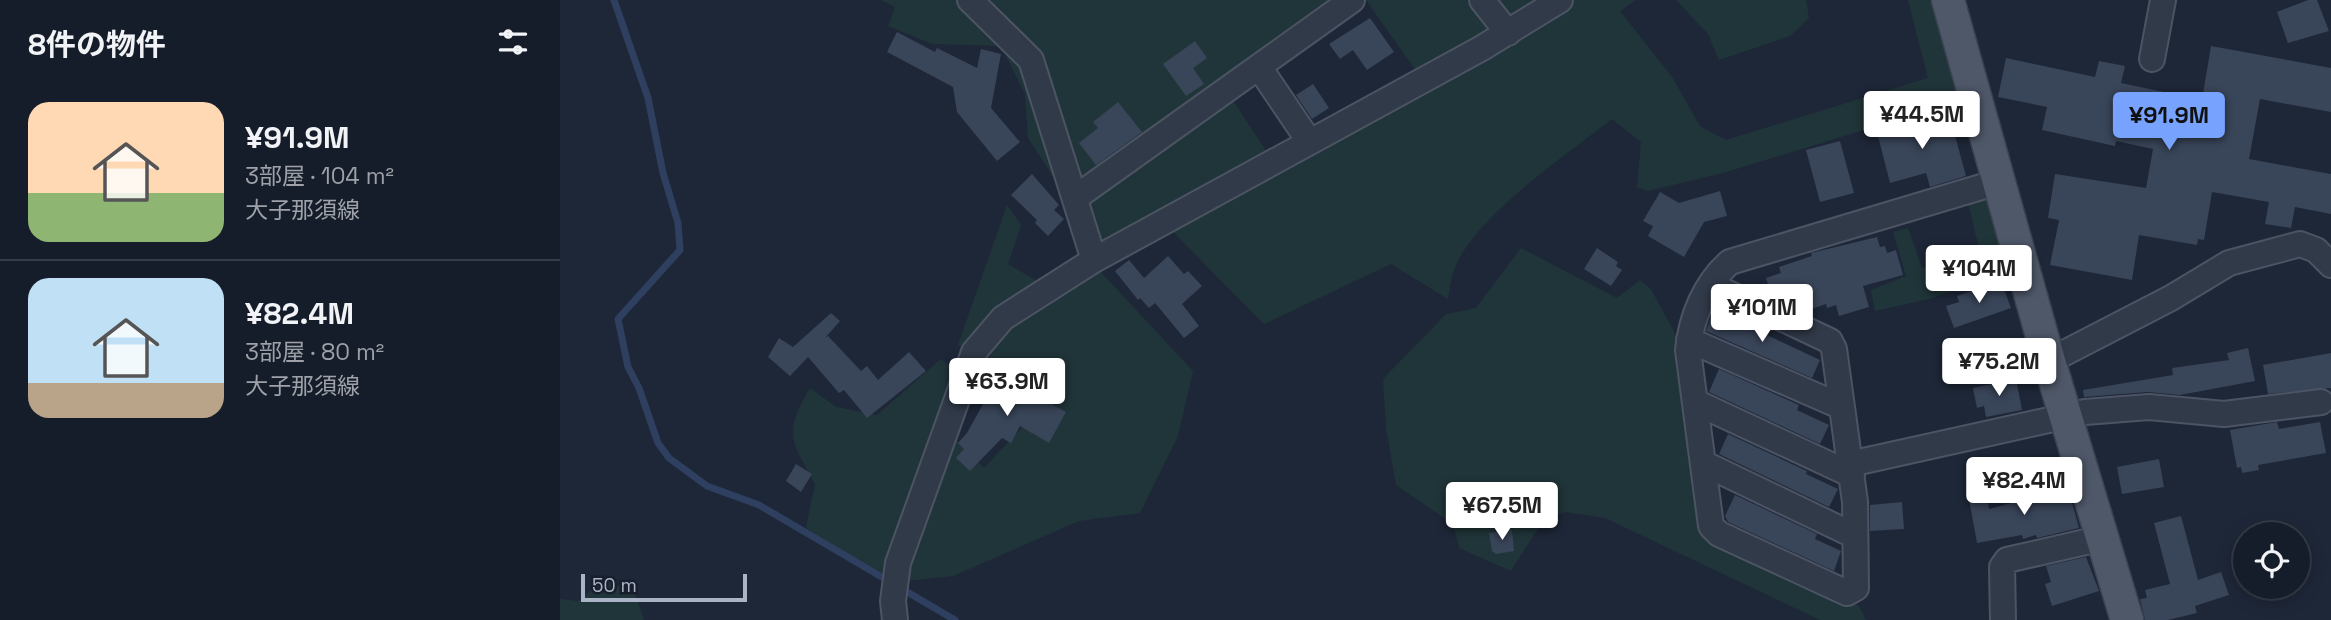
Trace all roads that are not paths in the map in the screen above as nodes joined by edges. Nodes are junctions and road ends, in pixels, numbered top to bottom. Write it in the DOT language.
graph roads {
  1 [pos="970,0"];
  2 [pos="1352,0"];
  3 [pos="1482,0"];
  4 [pos="1560,0"];
  5 [pos="1948,0"];
  6 [pos="2163,0"];
  7 [pos="1508,33"];
  8 [pos="2152,59"];
  9 [pos="1259,67"];
  10 [pos="1309,141"];
  11 [pos="1998,183"];
  12 [pos="1075,198"];
  13 [pos="1094,260"];
  14 [pos="2331,265"];
  15 [pos="1711,285"];
  16 [pos="1689,340"];
  17 [pos="2049,361"];
  18 [pos="2321,401"];
  19 [pos="1695,402"];
  20 [pos="1842,407"];
  21 [pos="2065,415"];
  22 [pos="1703,463"];
  23 [pos="1851,469"];
  24 [pos="1855,536"];
  25 [pos="2103,538"];
  26 [pos="895,620"];
  27 [pos="2003,620"];
  28 [pos="2127,620"];
  1 -- 12 [label="street"];
  2 -- 9 [label="street"];
  3 -- 7 [label="street"];
  4 -- 7 [label="street"];
  5 -- 11 [label="main road"];
  6 -- 8 [label="street"];
  7 -- 10 [label="street"];
  9 -- 10 [label="street"];
  9 -- 12 [label="street"];
  10 -- 13 [label="street"];
  11 -- 15 [label="street"];
  11 -- 17 [label="main road"];
  12 -- 13 [label="street"];
  13 -- 26 [label="street"];
  14 -- 17 [label="street"];
  15 -- 16 [label="street"];
  15 -- 20 [label="street"];
  16 -- 19 [label="street"];
  16 -- 20 [label="street"];
  17 -- 21 [label="main road"];
  18 -- 21 [label="street"];
  19 -- 22 [label="street"];
  19 -- 23 [label="street"];
  20 -- 23 [label="street"];
  21 -- 23 [label="street"];
  21 -- 25 [label="main road"];
  22 -- 24 [label="street"];
  22 -- 24 [label="street"];
  23 -- 24 [label="street"];
  25 -- 27 [label="street"];
  25 -- 28 [label="main road"];
}
